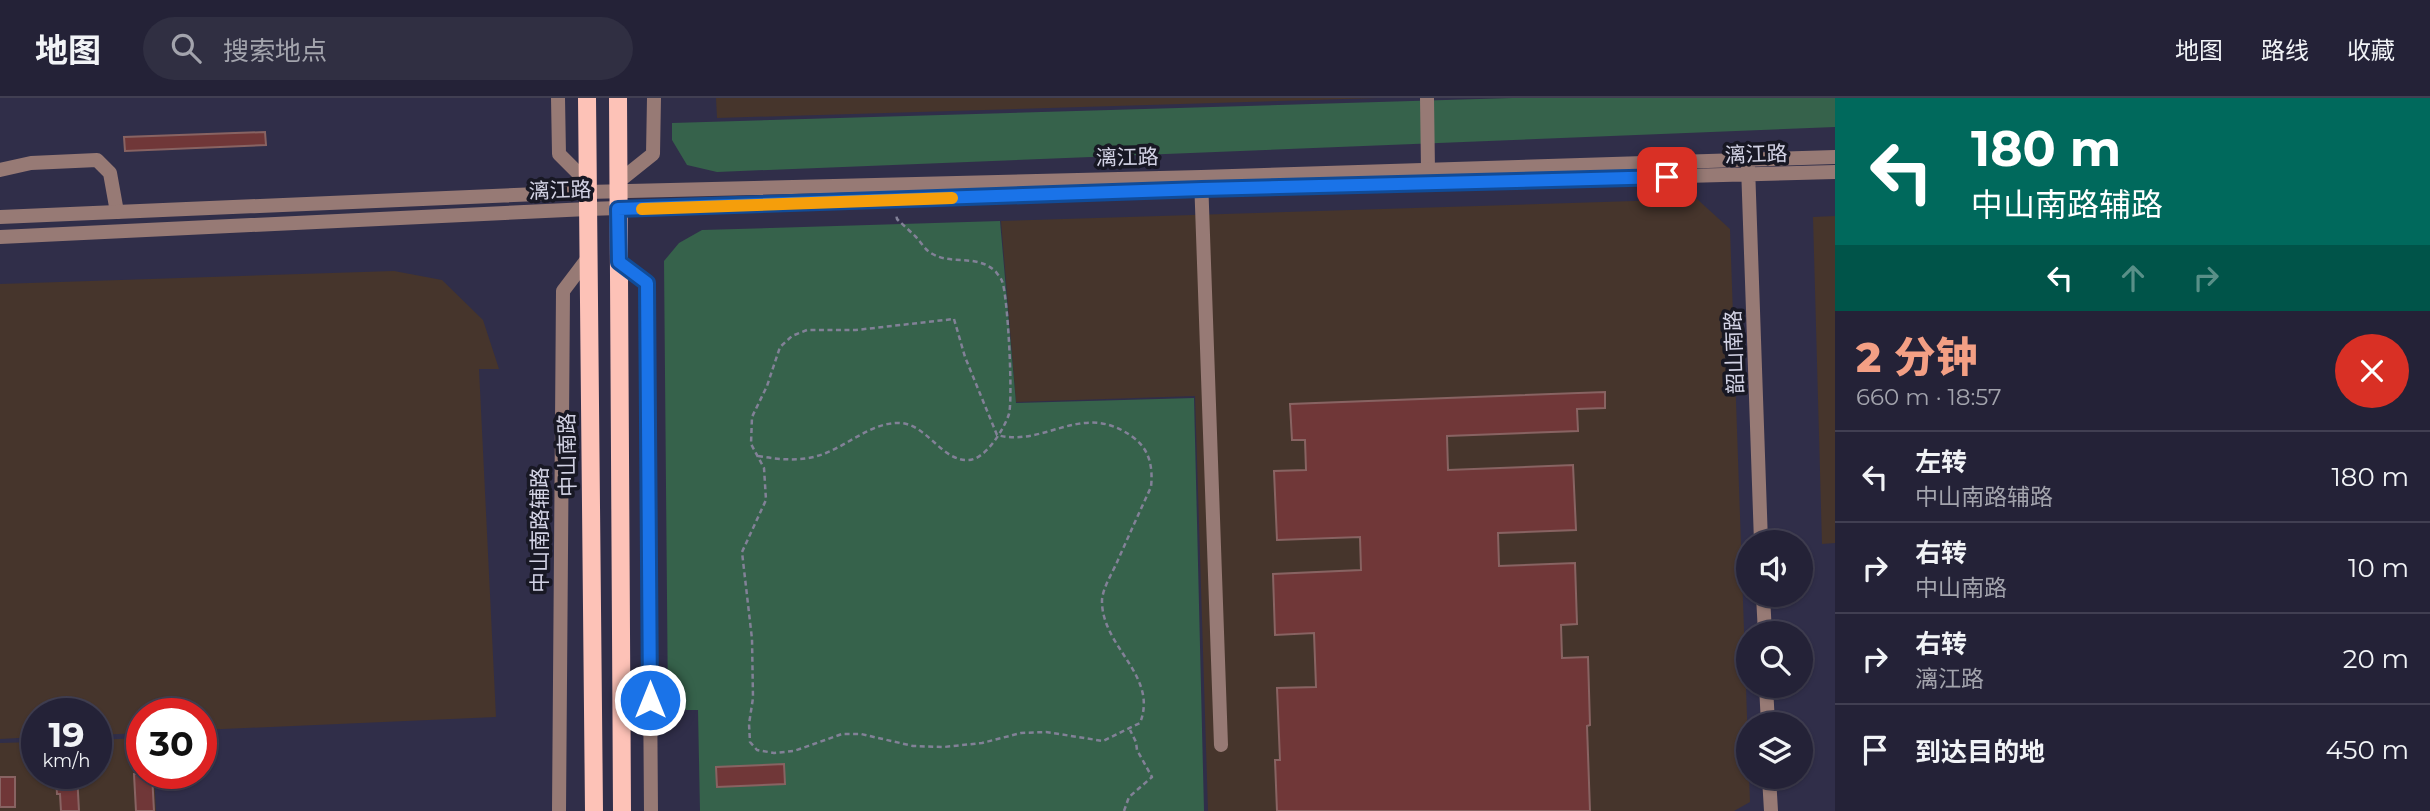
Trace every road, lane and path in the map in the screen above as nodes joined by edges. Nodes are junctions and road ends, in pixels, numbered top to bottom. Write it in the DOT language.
graph roads {
  1 [pos="558,98"];
  2 [pos="587,98"];
  3 [pos="618,98"];
  4 [pos="654,98"];
  5 [pos="1427,98"];
  6 [pos="1835,157"];
  7 [pos="1749,168"];
  8 [pos="0,170"];
  9 [pos="1428,170"];
  10 [pos="1835,172"];
  11 [pos="1201,183"];
  12 [pos="619,187"];
  13 [pos="588,194"];
  14 [pos="893,200"];
  15 [pos="618,209"];
  16 [pos="117,212"];
  17 [pos="0,217"];
  18 [pos="0,237"];
  19 [pos="588,258"];
  20 [pos="619,262"];
  21 [pos="997,435"];
  22 [pos="758,456"];
  23 [pos="1761,530"];
  24 [pos="1130,730"];
  25 [pos="1221,745"];
  26 [pos="1770,789"];
  27 [pos="559,811"];
  28 [pos="594,811"];
  29 [pos="622,811"];
  30 [pos="651,811"];
  31 [pos="1124,811"];
  32 [pos="1771,811"];
  1 -- 13 [label="street"];
  2 -- 13 [label="main road, 中山南路"];
  3 -- 12 [label="main road"];
  4 -- 12 [label="street"];
  5 -- 9 [label="street"];
  6 -- 7 [label="street, 漓江路"];
  7 -- 9 [label="street, 漓江路"];
  7 -- 10 [label="street, 漓江路"];
  7 -- 11 [label="street, 漓江路"];
  7 -- 23 [label="street, 韶山南路"];
  8 -- 16 [label="street"];
  9 -- 11 [label="street, 漓江路"];
  11 -- 12 [label="street, 漓江路"];
  11 -- 14 [label="street, 漓江路"];
  11 -- 25 [label="street"];
  12 -- 13 [label="street, 漓江路"];
  12 -- 15 [label="main road"];
  13 -- 15 [label="street, 漓江路"];
  13 -- 16 [label="street, 漓江路"];
  13 -- 18 [label="street, 漓江路"];
  13 -- 19 [label="main road, 中山南路"];
  14 -- 15 [label="street, 漓江路"];
  14 -- 21 [label="path"];
  15 -- 20 [label="main road"];
  16 -- 17 [label="street, 漓江路"];
  19 -- 27 [label="street, 中山南路辅路"];
  19 -- 28 [label="main road, 中山南路"];
  20 -- 29 [label="main road"];
  20 -- 30 [label="street"];
  21 -- 22 [label="path"];
  21 -- 22 [label="path"];
  21 -- 24 [label="path"];
  22 -- 24 [label="path"];
  24 -- 31 [label="path"];
  26 -- 32 [label="street"];
}
